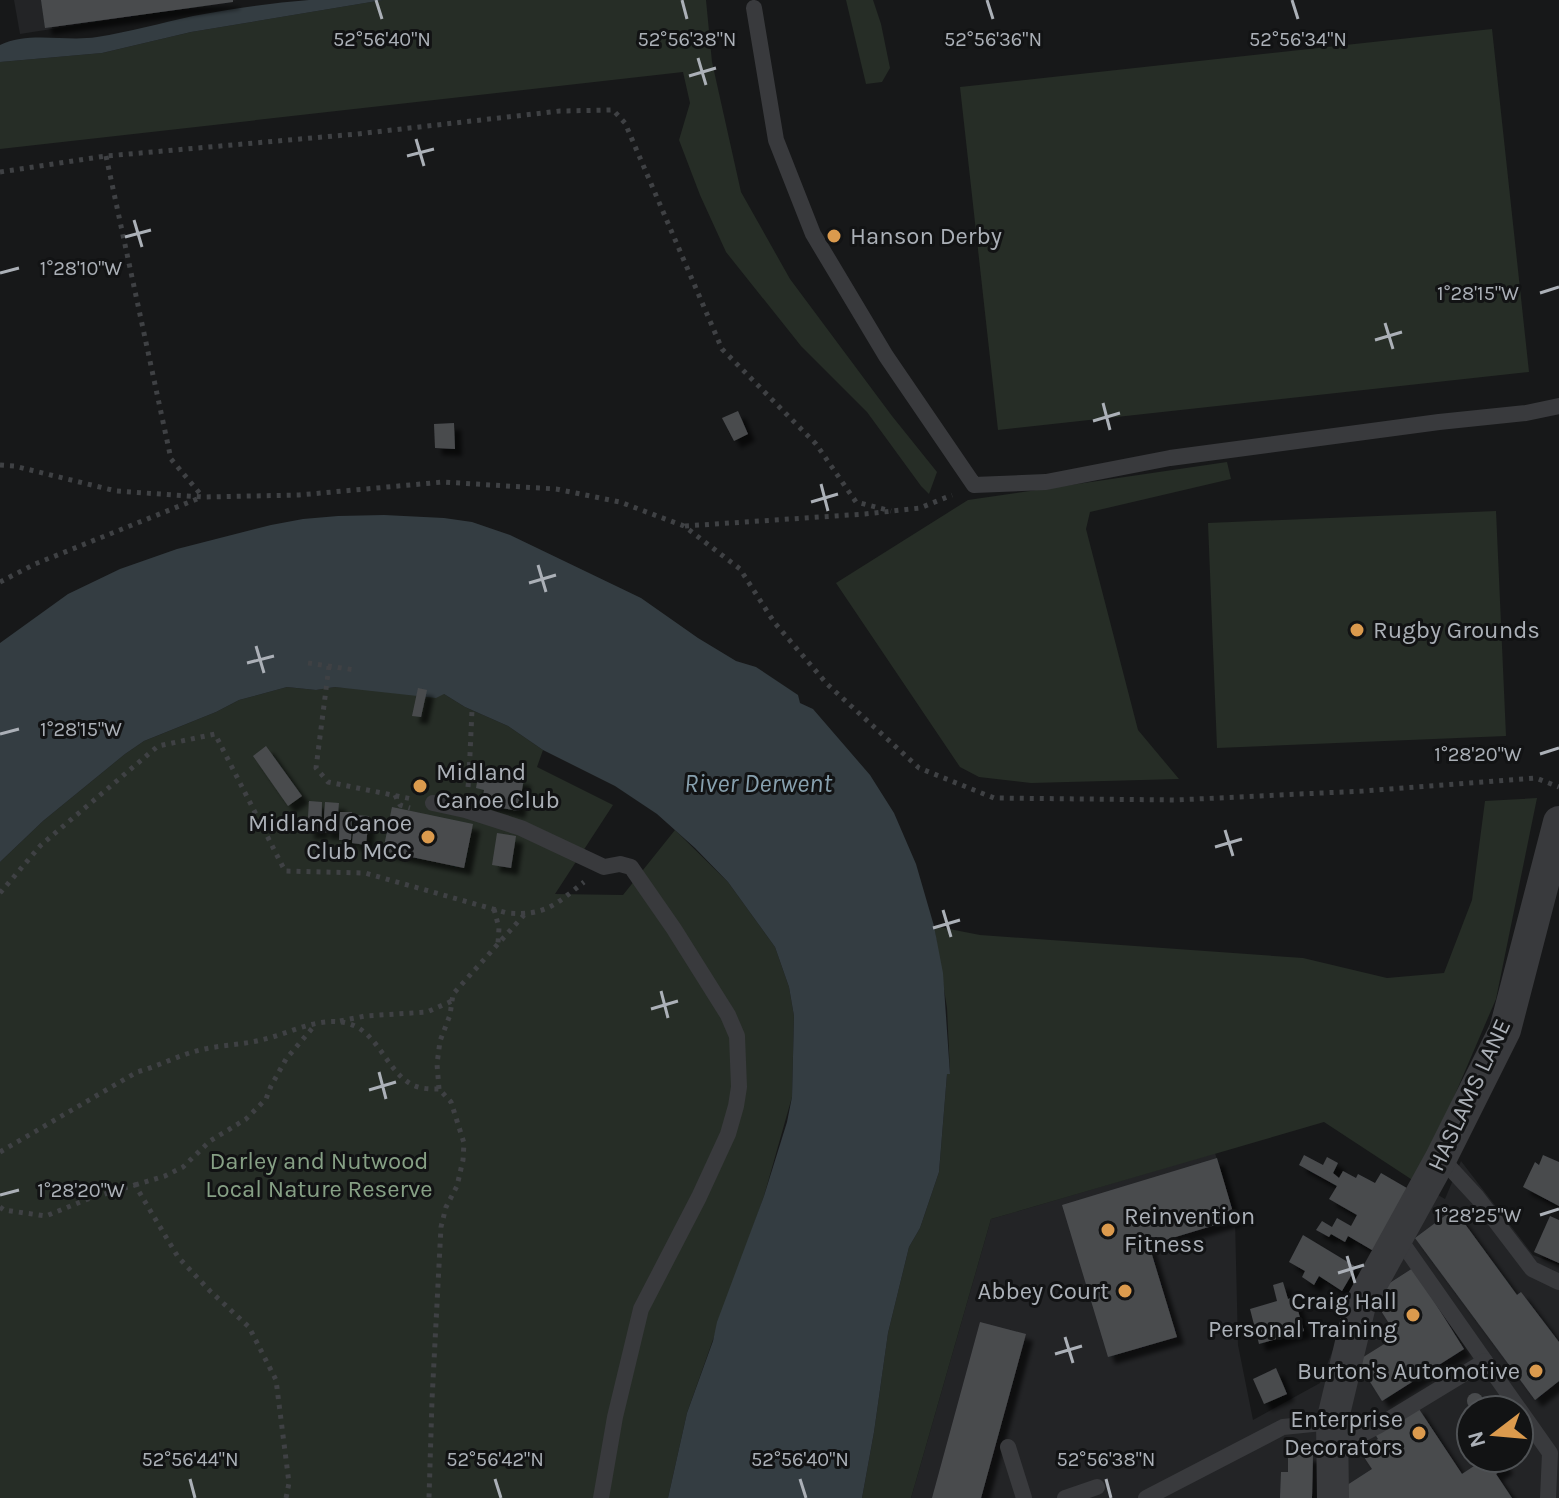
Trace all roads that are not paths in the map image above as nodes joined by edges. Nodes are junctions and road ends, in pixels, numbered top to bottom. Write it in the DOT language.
graph roads {
  1 [pos="754,8"];
  2 [pos="1559,406"];
  3 [pos="433,803"];
  4 [pos="1559,822"];
  5 [pos="1441,1158"];
  6 [pos="1398,1237"];
  7 [pos="1559,1282"];
  8 [pos="1485,1361"];
  9 [pos="1332,1432"];
  10 [pos="1008,1447"];
  11 [pos="1097,1487"];
  12 [pos="601,1498"];
  13 [pos="1024,1498"];
  14 [pos="1065,1498"];
  15 [pos="1146,1498"];
  16 [pos="1333,1498"];
  17 [pos="1548,1498"];
  1 -- 2 [label="lane"];
  3 -- 12 [label="lane"];
  4 -- 5 [label="street, HASLAMS LANE"];
  5 -- 6 [label="street, HASLAMS LANE"];
  5 -- 7 [label="lane"];
  6 -- 8 [label="lane"];
  6 -- 9 [label="street, HASLAMS LANE"];
  8 -- 9 [label="lane"];
  8 -- 17 [label="lane"];
  9 -- 15 [label="lane"];
  9 -- 16 [label="street, HASLAMS LANE"];
  10 -- 13 [label="lane"];
  11 -- 14 [label="lane"];
}
